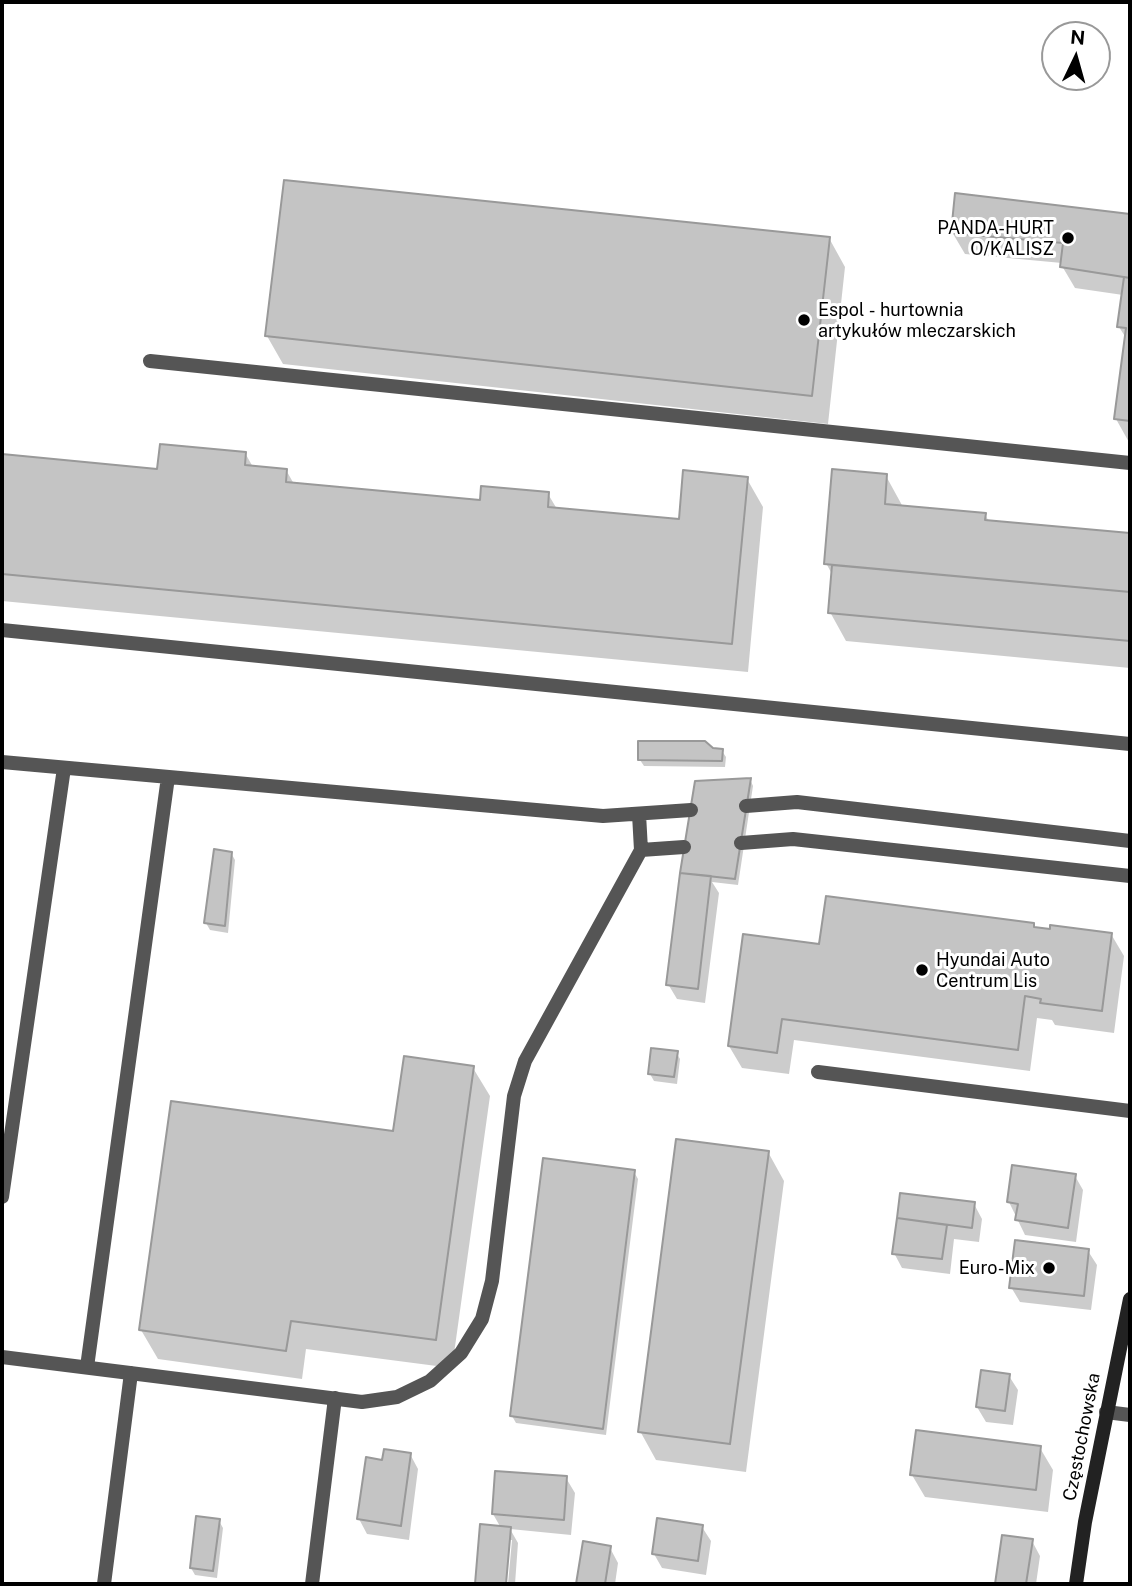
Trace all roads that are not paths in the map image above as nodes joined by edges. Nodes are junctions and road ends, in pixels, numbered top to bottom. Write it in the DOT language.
graph roads {
  1 [pos="150,361"];
  2 [pos="1130,463"];
  3 [pos="2,630"];
  4 [pos="1130,744"];
  5 [pos="2,762"];
  6 [pos="64,768"];
  7 [pos="168,777"];
  8 [pos="746,806"];
  9 [pos="691,810"];
  10 [pos="639,814"];
  11 [pos="1130,841"];
  12 [pos="741,843"];
  13 [pos="684,847"];
  14 [pos="641,850"];
  15 [pos="1130,876"];
  16 [pos="818,1072"];
  17 [pos="1130,1111"];
  18 [pos="2,1197"];
  19 [pos="1130,1299"];
  20 [pos="2,1357"];
  21 [pos="87,1367"];
  22 [pos="131,1373"];
  23 [pos="335,1398"];
  24 [pos="1106,1412"];
  25 [pos="1130,1415"];
  26 [pos="104,1584"];
  27 [pos="312,1584"];
  28 [pos="1076,1584"];
  1 -- 2 [label="lane"];
  3 -- 4 [label="lane"];
  5 -- 6 [label="lane"];
  6 -- 7 [label="lane"];
  6 -- 18 [label="lane"];
  7 -- 10 [label="lane"];
  7 -- 21 [label="lane"];
  8 -- 11 [label="lane"];
  9 -- 10 [label="lane"];
  10 -- 14 [label="lane"];
  12 -- 15 [label="lane"];
  13 -- 14 [label="lane"];
  14 -- 23 [label="lane"];
  16 -- 17 [label="lane"];
  19 -- 24 [label="main road, Częstochowska"];
  20 -- 21 [label="lane"];
  21 -- 22 [label="lane"];
  22 -- 23 [label="lane"];
  22 -- 26 [label="lane"];
  23 -- 27 [label="lane"];
  24 -- 25 [label="lane"];
  24 -- 28 [label="main road, Częstochowska"];
}
